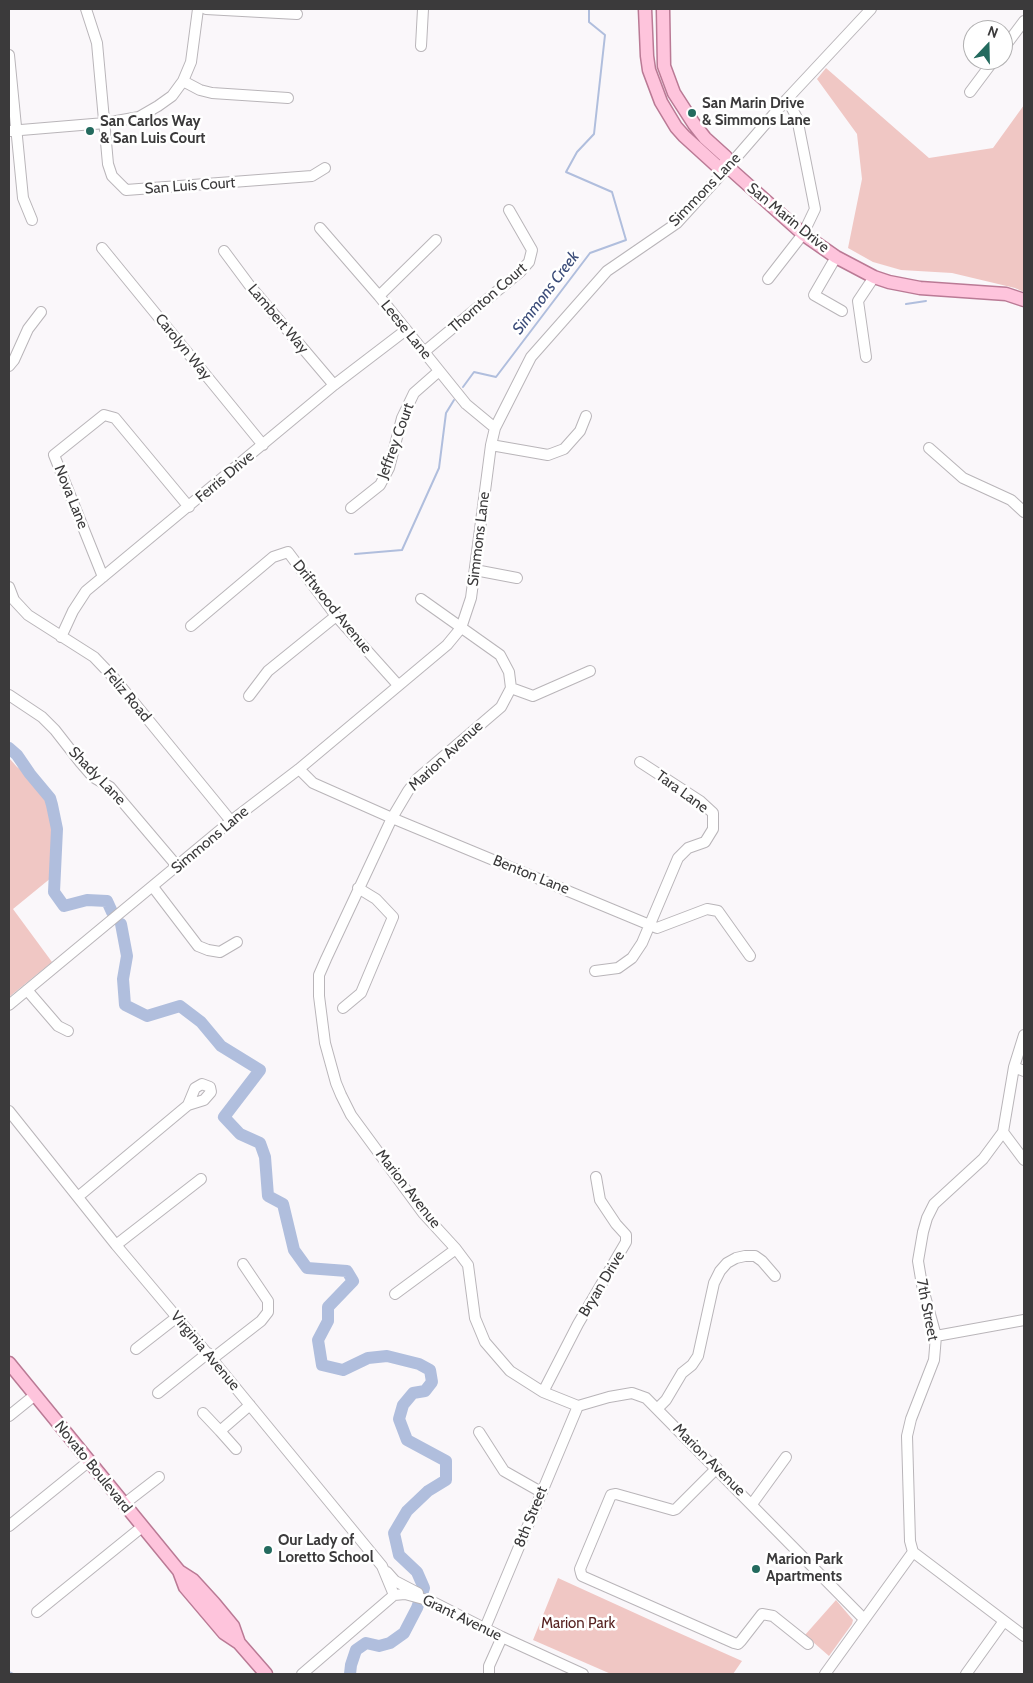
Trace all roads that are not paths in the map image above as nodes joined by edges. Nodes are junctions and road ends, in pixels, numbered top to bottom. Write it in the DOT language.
graph roads {
  1 [pos="86,9"];
  2 [pos="198,9"];
  3 [pos="206,9"];
  4 [pos="423,9"];
  5 [pos="646,9"];
  6 [pos="663,9"];
  7 [pos="871,9"];
  8 [pos="297,14"];
  9 [pos="1024,21"];
  10 [pos="1013,36"];
  11 [pos="421,46"];
  12 [pos="9,54"];
  13 [pos="986,70"];
  14 [pos="183,81"];
  15 [pos="970,92"];
  16 [pos="288,98"];
  17 [pos="786,99"];
  18 [pos="105,123"];
  19 [pos="12,131"];
  20 [pos="728,167"];
  21 [pos="326,168"];
  22 [pos="509,210"];
  23 [pos="32,220"];
  24 [pos="320,228"];
  25 [pos="804,234"];
  26 [pos="436,240"];
  27 [pos="102,248"];
  28 [pos="224,251"];
  29 [pos="836,257"];
  30 [pos="874,277"];
  31 [pos="768,279"];
  32 [pos="379,296"];
  33 [pos="1024,300"];
  34 [pos="842,311"];
  35 [pos="41,312"];
  36 [pos="406,330"];
  37 [pos="424,352"];
  38 [pos="866,357"];
  39 [pos="9,366"];
  40 [pos="439,371"];
  41 [pos="334,384"];
  42 [pos="586,416"];
  43 [pos="495,428"];
  44 [pos="263,445"];
  45 [pos="491,445"];
  46 [pos="929,448"];
  47 [pos="189,507"];
  48 [pos="351,508"];
  49 [pos="1024,512"];
  50 [pos="475,570"];
  51 [pos="103,577"];
  52 [pos="517,578"];
  53 [pos="9,587"];
  54 [pos="421,599"];
  55 [pos="336,616"];
  56 [pos="191,626"];
  57 [pos="461,628"];
  58 [pos="61,636"];
  59 [pos="590,671"];
  60 [pos="398,685"];
  61 [pos="511,688"];
  62 [pos="9,695"];
  63 [pos="248,696"];
  64 [pos="640,762"];
  65 [pos="299,769"];
  66 [pos="392,818"];
  67 [pos="231,821"];
  68 [pos="177,866"];
  69 [pos="153,887"];
  70 [pos="358,888"];
  71 [pos="649,924"];
  72 [pos="238,942"];
  73 [pos="750,956"];
  74 [pos="595,970"];
  75 [pos="27,990"];
  76 [pos="9,1005"];
  77 [pos="343,1008"];
  78 [pos="68,1031"];
  79 [pos="1024,1035"];
  80 [pos="1014,1067"];
  81 [pos="1024,1071"];
  82 [pos="188,1105"];
  83 [pos="9,1111"];
  84 [pos="1003,1132"];
  85 [pos="1024,1160"];
  86 [pos="201,1178"];
  87 [pos="596,1178"];
  88 [pos="79,1196"];
  89 [pos="116,1245"];
  90 [pos="456,1249"];
  91 [pos="242,1264"];
  92 [pos="775,1276"];
  93 [pos="395,1294"];
  94 [pos="177,1316"];
  95 [pos="1024,1320"];
  96 [pos="936,1336"];
  97 [pos="136,1349"];
  98 [pos="210,1356"];
  99 [pos="9,1363"];
  100 [pos="543,1392"];
  101 [pos="158,1393"];
  102 [pos="35,1395"];
  103 [pos="250,1405"];
  104 [pos="578,1406"];
  105 [pos="658,1408"];
  106 [pos="203,1413"];
  107 [pos="9,1416"];
  108 [pos="220,1431"];
  109 [pos="479,1432"];
  110 [pos="236,1449"];
  111 [pos="786,1456"];
  112 [pos="88,1462"];
  113 [pos="717,1468"];
  114 [pos="159,1477"];
  115 [pos="541,1492"];
  116 [pos="124,1504"];
  117 [pos="752,1504"];
  118 [pos="9,1526"];
  119 [pos="142,1527"];
  120 [pos="913,1552"];
  121 [pos="382,1566"];
  122 [pos="417,1594"];
  123 [pos="394,1596"];
  124 [pos="37,1612"];
  125 [pos="864,1620"];
  126 [pos="1004,1621"];
  127 [pos="485,1628"];
  128 [pos="1024,1636"];
  129 [pos="502,1637"];
  130 [pos="808,1644"];
  131 [pos="266,1674"];
  132 [pos="302,1674"];
  133 [pos="490,1674"];
  134 [pos="584,1674"];
  135 [pos="825,1674"];
  136 [pos="966,1674"];
  1 -- 18 [label="street"];
  2 -- 14 [label="street"];
  3 -- 8 [label="street"];
  4 -- 11 [label="street"];
  5 -- 20 [label="main road, San Marin Drive"];
  6 -- 20 [label="main road, San Marin Drive"];
  7 -- 17 [label="street, Simmons Lane"];
  9 -- 10 [label="street"];
  12 -- 19 [label="street"];
  13 -- 15 [label="street"];
  14 -- 16 [label="street"];
  14 -- 18 [label="street"];
  17 -- 20 [label="street, Simmons Lane"];
  17 -- 25 [label="street"];
  18 -- 19 [label="street"];
  18 -- 21 [label="street, San Luis Court"];
  19 -- 23 [label="street"];
  20 -- 25 [label="main road, San Marin Drive"];
  20 -- 43 [label="street, Simmons Lane"];
  22 -- 37 [label="street, Thornton Court"];
  24 -- 32 [label="street, Leese Lane"];
  25 -- 29 [label="main road, San Marin Drive"];
  25 -- 31 [label="street"];
  26 -- 32 [label="street"];
  27 -- 44 [label="street, Carolyn Way"];
  28 -- 41 [label="street, Lambert Way"];
  29 -- 30 [label="main road, San Marin Drive"];
  29 -- 34 [label="street"];
  30 -- 33 [label="main road, San Marin Drive"];
  30 -- 38 [label="street"];
  32 -- 36 [label="street, Leese Lane"];
  35 -- 39 [label="street"];
  36 -- 37 [label="street, Leese Lane"];
  36 -- 41 [label="street, Ferris Drive"];
  37 -- 40 [label="street, Leese Lane"];
  40 -- 43 [label="street, Leese Lane"];
  40 -- 48 [label="street, Jeffrey Court"];
  41 -- 44 [label="street, Ferris Drive"];
  42 -- 45 [label="street"];
  43 -- 45 [label="street, Simmons Lane"];
  44 -- 47 [label="street, Ferris Drive"];
  45 -- 50 [label="street, Simmons Lane"];
  46 -- 49 [label="street"];
  47 -- 51 [label="street, Ferris Drive"];
  47 -- 51 [label="street, Nova Lane"];
  50 -- 52 [label="street"];
  50 -- 57 [label="street, Simmons Lane"];
  51 -- 58 [label="street, Ferris Drive"];
  53 -- 58 [label="street, Feliz Road"];
  54 -- 57 [label="street"];
  55 -- 56 [label="street, Driftwood Avenue"];
  55 -- 60 [label="street, Driftwood Avenue"];
  55 -- 63 [label="street"];
  57 -- 60 [label="street, Simmons Lane"];
  57 -- 61 [label="street"];
  58 -- 67 [label="street, Feliz Road"];
  59 -- 61 [label="street"];
  60 -- 65 [label="street, Simmons Lane"];
  61 -- 66 [label="street, Marion Avenue"];
  62 -- 68 [label="street, Shady Lane"];
  64 -- 71 [label="street, Tara Lane"];
  65 -- 66 [label="street, Benton Lane"];
  65 -- 67 [label="street, Simmons Lane"];
  66 -- 70 [label="street, Marion Avenue"];
  66 -- 71 [label="street, Benton Lane"];
  67 -- 68 [label="street, Simmons Lane"];
  68 -- 69 [label="street, Simmons Lane"];
  69 -- 72 [label="street"];
  69 -- 75 [label="street, Simmons Lane"];
  70 -- 77 [label="street"];
  70 -- 90 [label="street, Marion Avenue"];
  71 -- 73 [label="street, Benton Lane"];
  71 -- 74 [label="street"];
  75 -- 76 [label="street, Simmons Lane"];
  75 -- 78 [label="street"];
  79 -- 80 [label="street, 7th Street"];
  80 -- 81 [label="street"];
  80 -- 84 [label="street, 7th Street"];
  82 -- 88 [label="street"];
  83 -- 88 [label="street, Virginia Avenue"];
  84 -- 85 [label="street"];
  84 -- 96 [label="street, 7th Street"];
  86 -- 89 [label="street"];
  87 -- 100 [label="street, Bryan Drive"];
  88 -- 89 [label="street, Virginia Avenue"];
  89 -- 94 [label="street, Virginia Avenue"];
  90 -- 93 [label="street"];
  90 -- 100 [label="street, Marion Avenue"];
  91 -- 98 [label="street"];
  92 -- 105 [label="street"];
  94 -- 97 [label="street"];
  94 -- 98 [label="street, Virginia Avenue"];
  95 -- 96 [label="street"];
  96 -- 120 [label="street, 7th Street"];
  98 -- 101 [label="street"];
  98 -- 103 [label="street, Virginia Avenue"];
  99 -- 102 [label="main road, Novato Boulevard"];
  100 -- 104 [label="street, Marion Avenue"];
  102 -- 107 [label="street"];
  102 -- 112 [label="main road, Novato Boulevard"];
  103 -- 108 [label="street"];
  103 -- 121 [label="street, Virginia Avenue"];
  104 -- 105 [label="street, Marion Avenue"];
  104 -- 115 [label="street, 8th Street"];
  105 -- 113 [label="street, Marion Avenue"];
  106 -- 108 [label="street"];
  108 -- 110 [label="street"];
  109 -- 115 [label="street"];
  111 -- 117 [label="street"];
  112 -- 116 [label="main road, Novato Boulevard"];
  112 -- 118 [label="street"];
  113 -- 117 [label="street, Marion Avenue"];
  113 -- 130 [label="street"];
  114 -- 116 [label="street"];
  115 -- 127 [label="street, 8th Street"];
  116 -- 119 [label="main road, Novato Boulevard"];
  117 -- 125 [label="street, Marion Avenue"];
  119 -- 124 [label="street"];
  119 -- 131 [label="main road, Novato Boulevard"];
  120 -- 125 [label="street"];
  120 -- 126 [label="street"];
  121 -- 122 [label="street, Grant Avenue"];
  121 -- 123 [label="street, Virginia Avenue"];
  122 -- 123 [label="street, Grant Avenue"];
  122 -- 127 [label="street, Grant Avenue"];
  123 -- 132 [label="street"];
  125 -- 135 [label="street"];
  126 -- 128 [label="street"];
  126 -- 136 [label="street"];
  127 -- 129 [label="street, Grant Avenue"];
  129 -- 133 [label="street"];
  129 -- 134 [label="street, Grant Avenue"];
}
